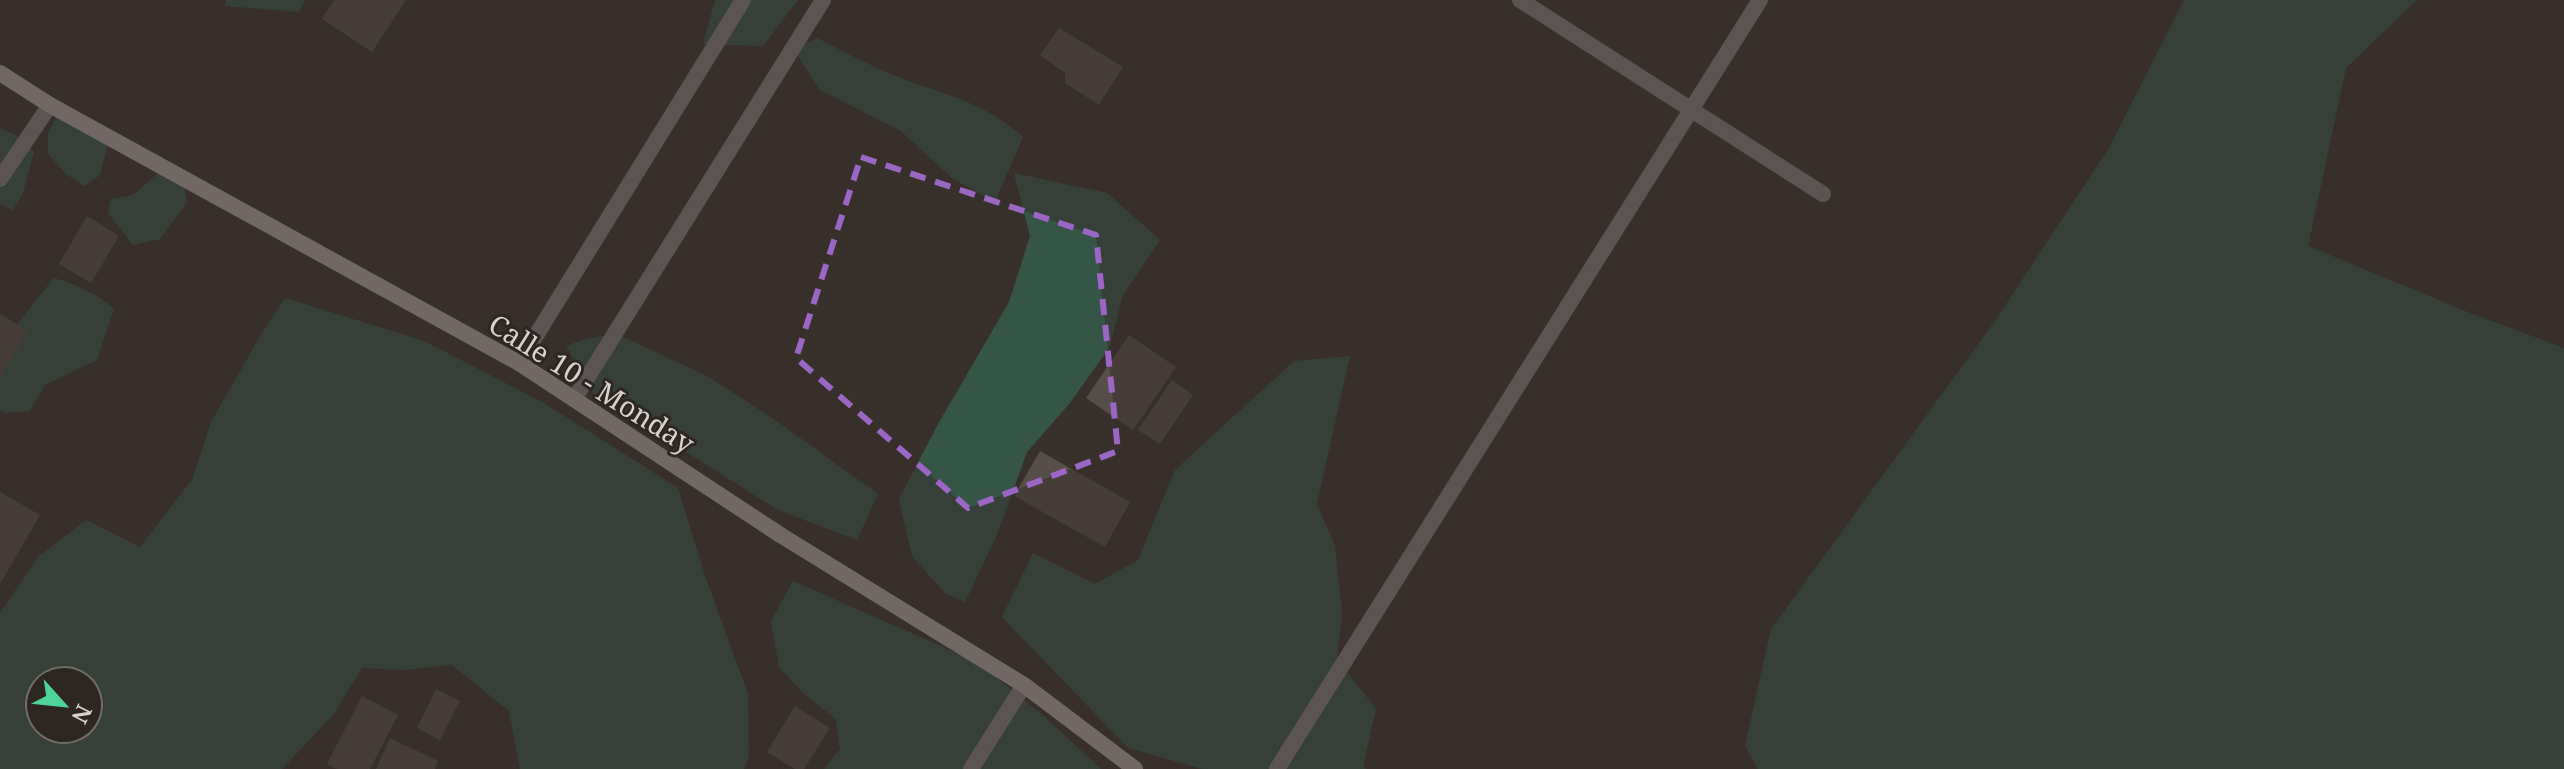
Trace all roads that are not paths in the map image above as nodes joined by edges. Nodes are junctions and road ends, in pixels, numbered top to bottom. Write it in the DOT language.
graph roads {
  1 [pos="743,0"];
  2 [pos="823,0"];
  3 [pos="1520,0"];
  4 [pos="1760,0"];
  5 [pos="0,73"];
  6 [pos="50,105"];
  7 [pos="1691,110"];
  8 [pos="0,179"];
  9 [pos="1823,194"];
  10 [pos="519,363"];
  11 [pos="574,399"];
  12 [pos="1024,685"];
  13 [pos="971,769"];
  14 [pos="1135,769"];
  15 [pos="1277,769"];
  1 -- 10 [label="street"];
  2 -- 11 [label="street"];
  3 -- 7 [label="street"];
  4 -- 7 [label="street"];
  5 -- 6 [label="street, Calle 10 - Monday"];
  6 -- 8 [label="street"];
  6 -- 10 [label="street, Calle 10 - Monday"];
  7 -- 9 [label="street"];
  7 -- 15 [label="street"];
  10 -- 11 [label="street, Calle 10 - Monday"];
  11 -- 12 [label="street, Calle 10 - Monday"];
  12 -- 13 [label="street"];
  12 -- 14 [label="street, Calle 10 - Monday"];
}
